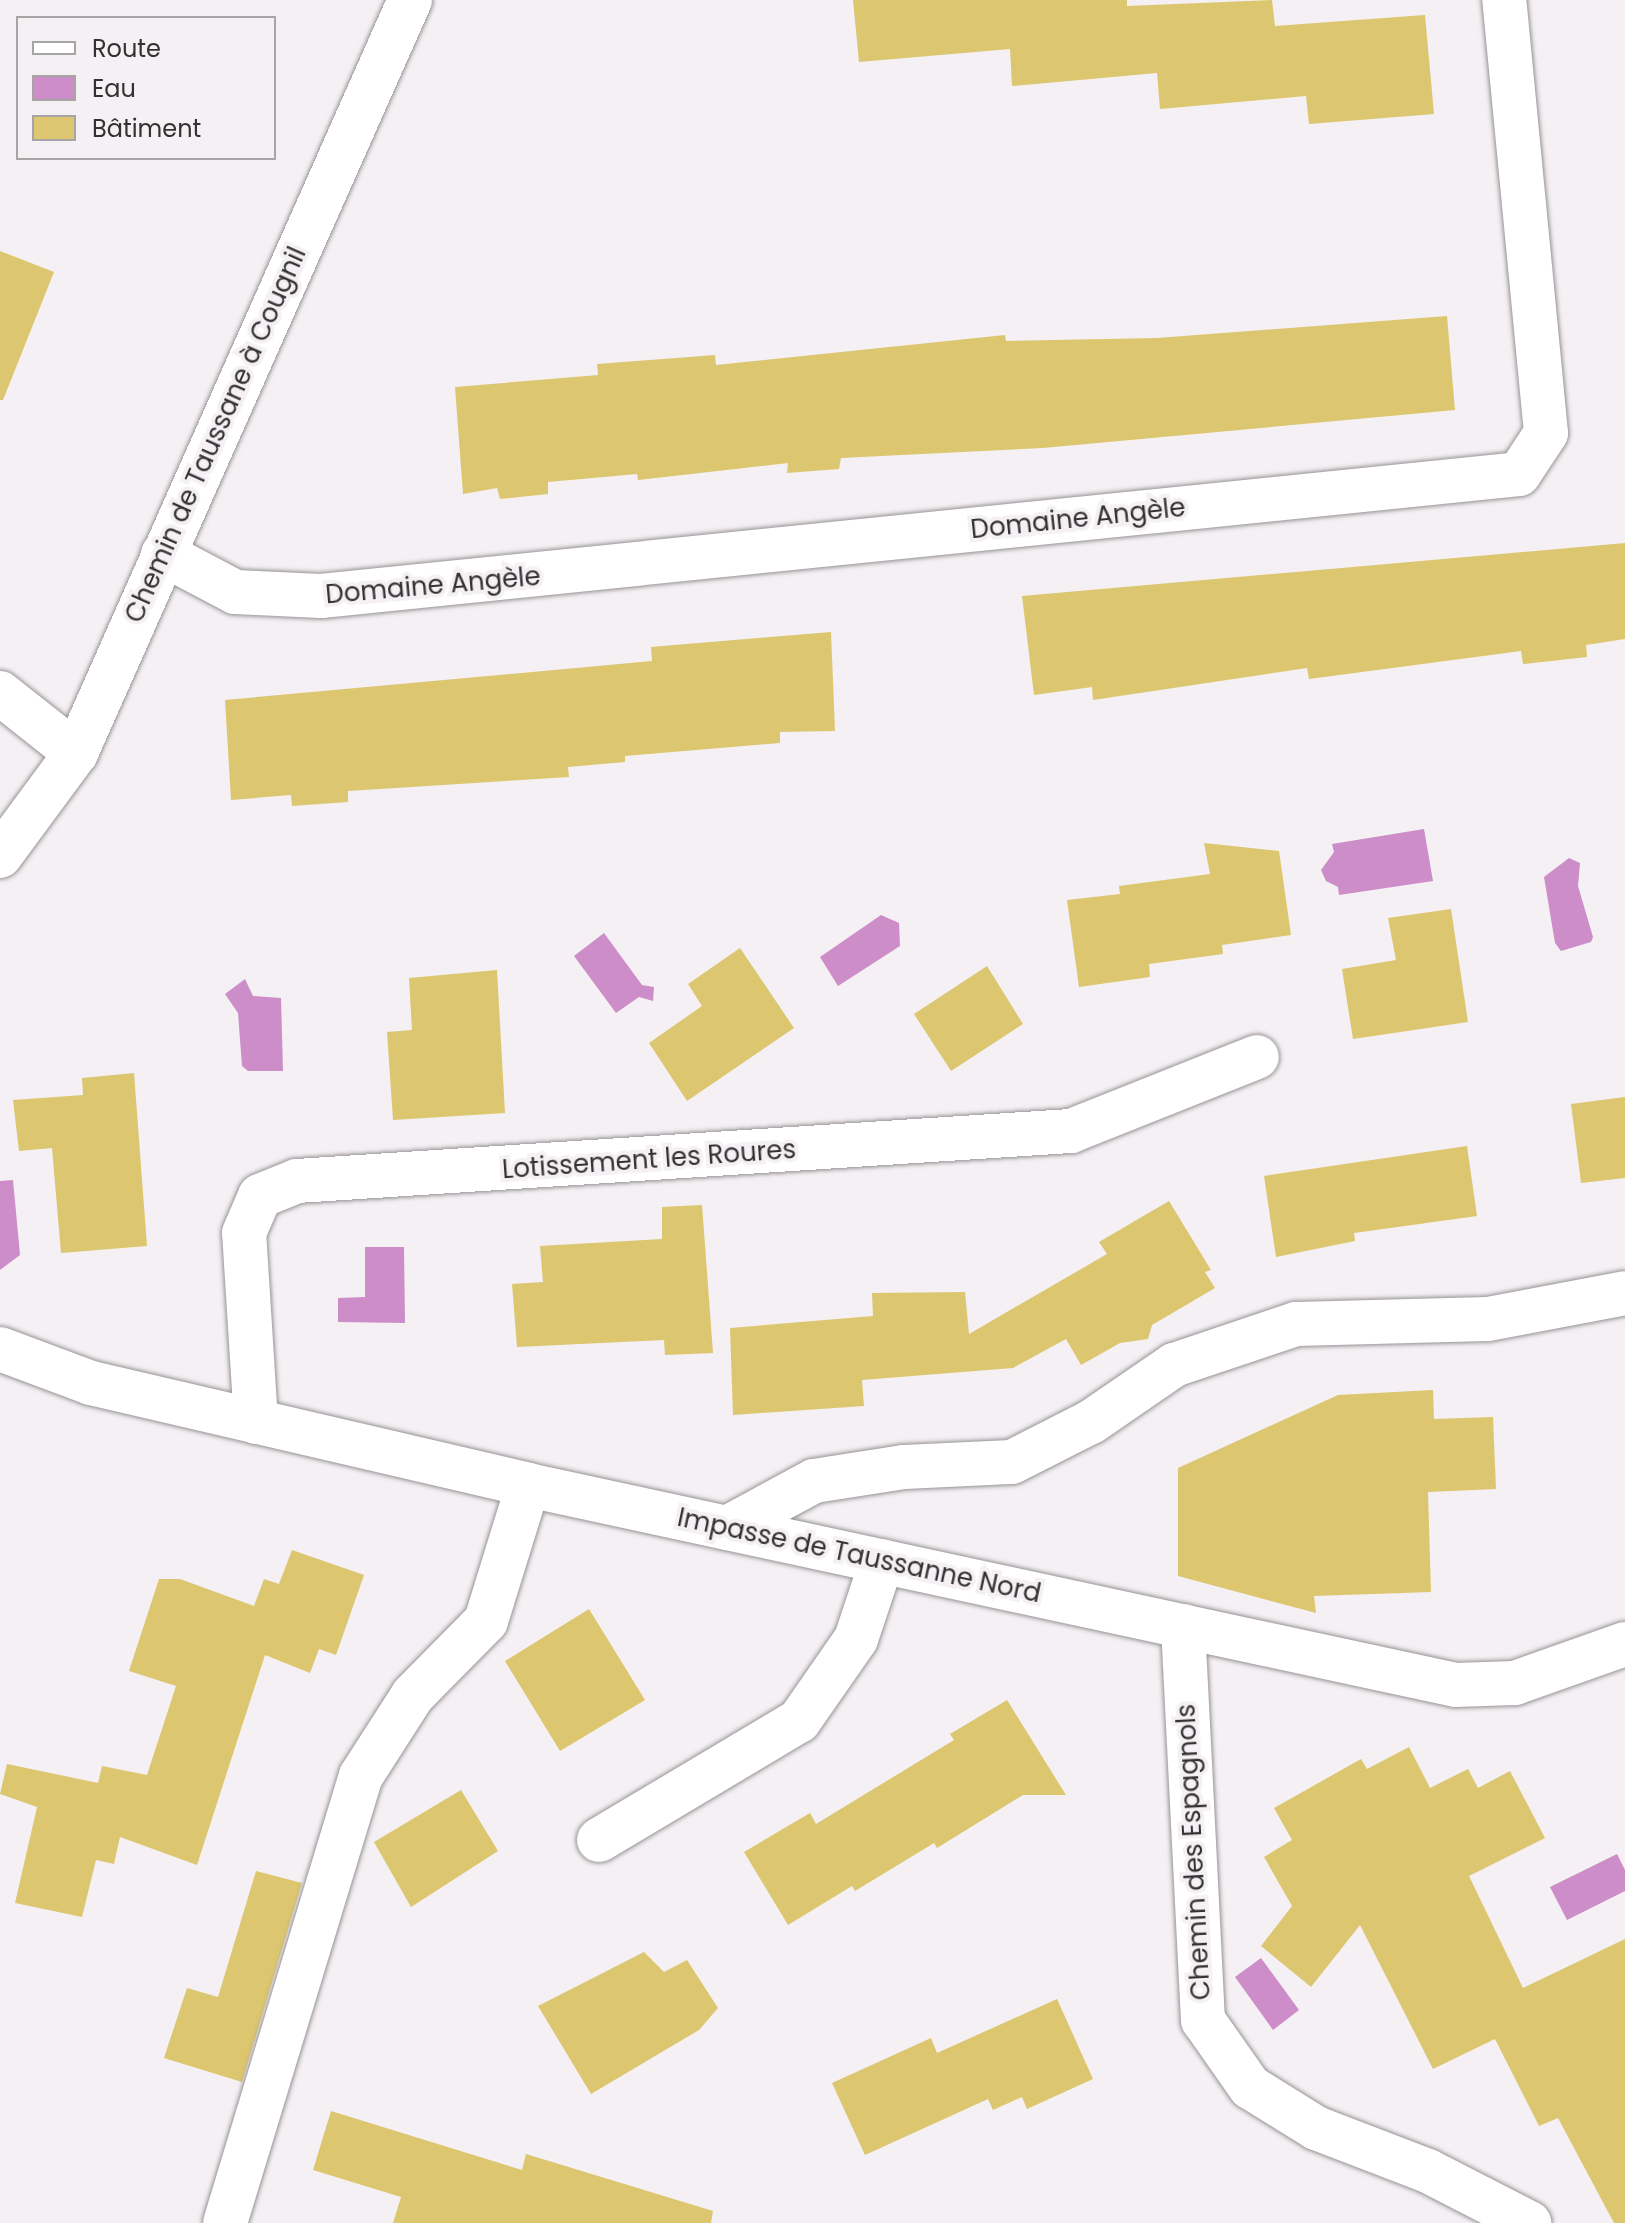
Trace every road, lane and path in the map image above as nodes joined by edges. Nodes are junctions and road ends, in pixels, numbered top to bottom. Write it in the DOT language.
graph roads {
  1 [pos="410,0"];
  2 [pos="1504,0"];
  3 [pos="163,554"];
  4 [pos="0,693"];
  5 [pos="76,753"];
  6 [pos="0,856"];
  7 [pos="1257,1057"];
  8 [pos="1625,1293"];
  9 [pos="0,1349"];
  10 [pos="0,1378"];
  11 [pos="91,1383"];
  12 [pos="256,1422"];
  13 [pos="528,1485"];
  14 [pos="727,1528"];
  15 [pos="882,1561"];
  16 [pos="1183,1626"];
  17 [pos="1625,1644"];
  18 [pos="599,1840"];
  19 [pos="225,2223"];
  20 [pos="1529,2223"];
  1 -- 3 [label="street, Chemin de Taussane à Cougnil"];
  2 -- 3 [label="street, Domaine Angèle"];
  3 -- 5 [label="street, Chemin de Taussane à Cougnil"];
  4 -- 5 [label="street"];
  5 -- 6 [label="street, Chemin de Taussane à Cougnil"];
  7 -- 12 [label="street, Lotissement les Roures"];
  8 -- 14 [label="street"];
  9 -- 11 [label="street, Impasse de Taussanne Nord"];
  10 -- 11 [label="street, Impasse de Taussanne Nord"];
  11 -- 12 [label="street, Impasse de Taussanne Nord"];
  12 -- 13 [label="street, Impasse de Taussanne Nord"];
  13 -- 14 [label="street, Impasse de Taussanne Nord"];
  13 -- 19 [label="street"];
  14 -- 15 [label="street, Impasse de Taussanne Nord"];
  15 -- 16 [label="street, Impasse de Taussanne Nord"];
  15 -- 18 [label="street"];
  16 -- 17 [label="street, Impasse de Taussanne Nord"];
  16 -- 20 [label="street, Chemin des Espagnols"];
}
